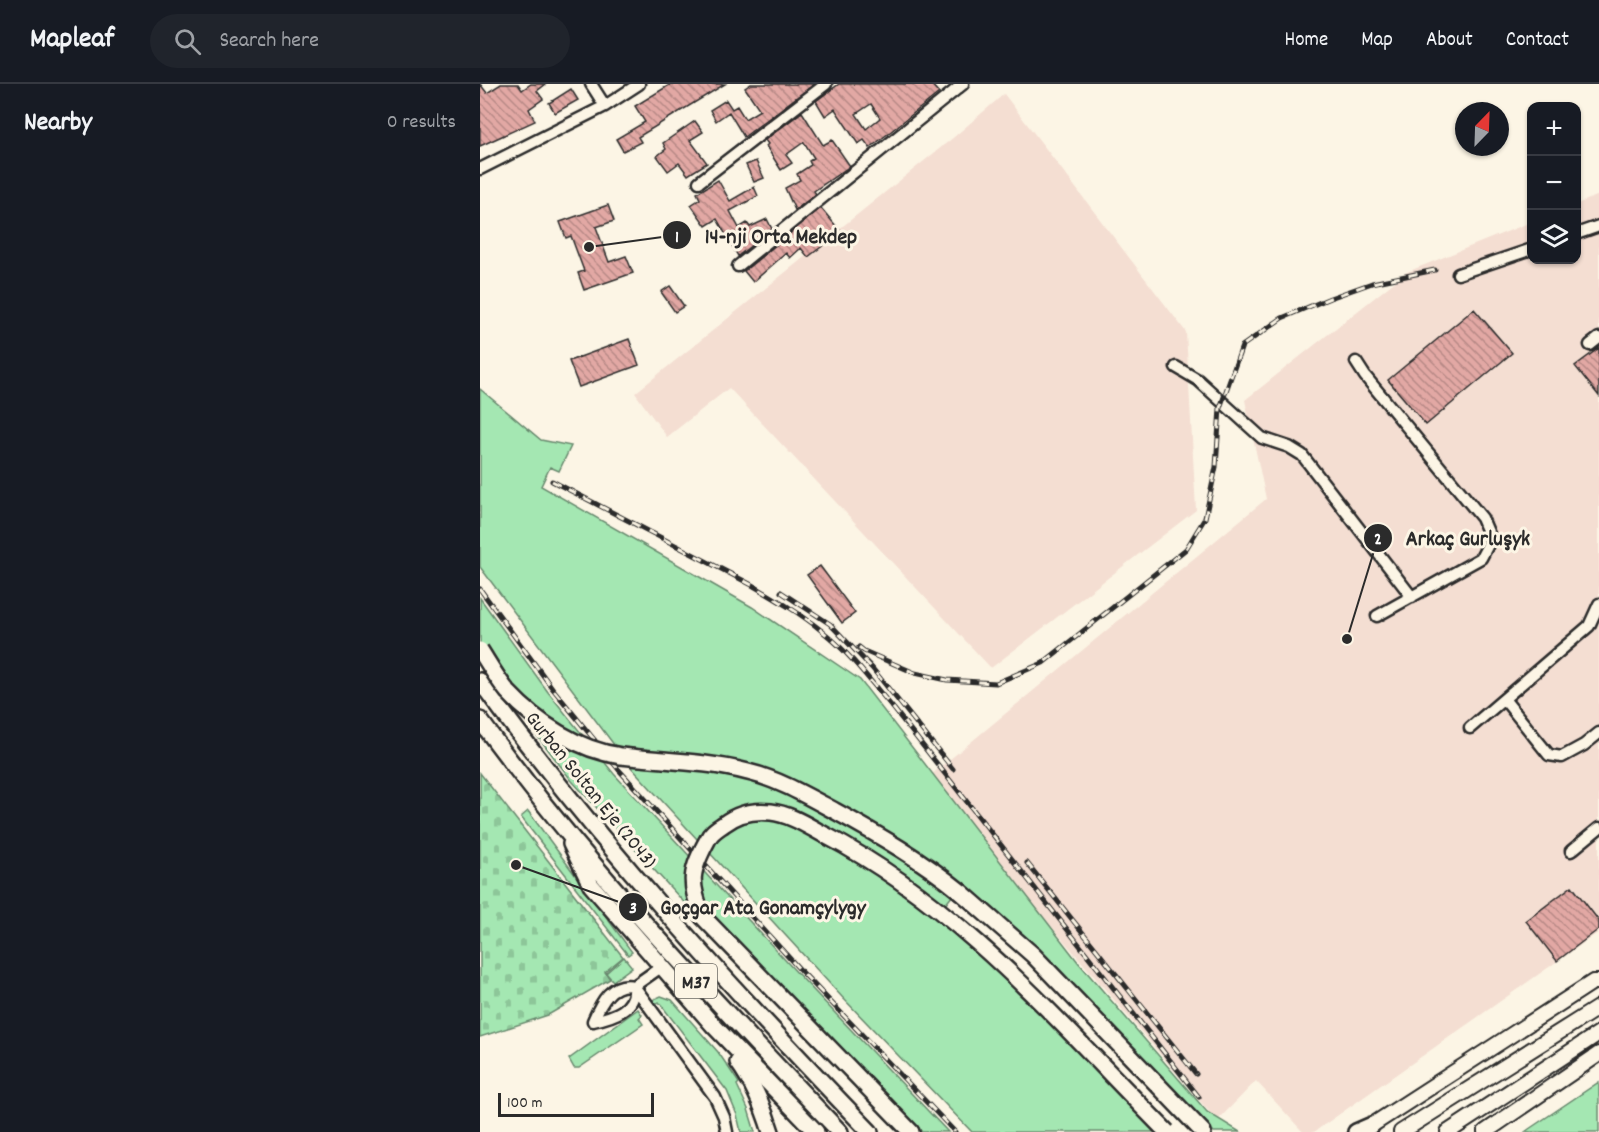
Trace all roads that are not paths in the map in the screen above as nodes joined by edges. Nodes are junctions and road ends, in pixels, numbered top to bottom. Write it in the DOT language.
graph roads {
  1 [pos="591,84"];
  2 [pos="639,84"];
  3 [pos="826,84"];
  4 [pos="963,84"];
  5 [pos="605,106"];
  6 [pos="480,169"];
  7 [pos="699,182"];
  8 [pos="1599,226"];
  9 [pos="1581,232"];
  10 [pos="1527,251"];
  11 [pos="738,266"];
  12 [pos="1458,274"];
  13 [pos="1356,362"];
  14 [pos="1176,367"];
  15 [pos="1412,597"];
  16 [pos="1599,604"];
  17 [pos="1377,616"];
  18 [pos="480,650"];
  19 [pos="480,681"];
  20 [pos="1504,699"];
  21 [pos="480,720"];
  22 [pos="1470,728"];
  23 [pos="1599,733"];
  24 [pos="560,823"];
  25 [pos="1599,828"];
  26 [pos="1571,851"];
  27 [pos="661,967"];
  28 [pos="1599,982"];
  29 [pos="1599,1007"];
  30 [pos="713,1025"];
  31 [pos="1599,1033"];
  32 [pos="1599,1054"];
  33 [pos="1367,1129"];
  34 [pos="727,1132"];
  35 [pos="771,1132"];
  36 [pos="816,1132"];
  37 [pos="840,1132"];
  38 [pos="872,1132"];
  39 [pos="911,1132"];
  40 [pos="1167,1132"];
  41 [pos="1203,1132"];
  42 [pos="1356,1132"];
  43 [pos="1401,1132"];
  44 [pos="1448,1132"];
  45 [pos="1485,1132"];
  1 -- 5 [label="street"];
  2 -- 5 [label="street"];
  3 -- 7 [label="street"];
  4 -- 11 [label="street"];
  5 -- 6 [label="street"];
  8 -- 9 [label="street"];
  10 -- 12 [label="street"];
  13 -- 15 [label="street"];
  14 -- 15 [label="street"];
  15 -- 17 [label="street"];
  16 -- 20 [label="street"];
  18 -- 41 [label="highway, bridge"];
  19 -- 38 [label="highway, Gurban Soltan Eje (2043) / M37"];
  20 -- 22 [label="street"];
  20 -- 23 [label="street"];
  21 -- 24 [label="highway, Gurban Soltan Eje (2043) / M37"];
  24 -- 27 [label="highway"];
  24 -- 37 [label="highway, Gurban Soltan Eje (2043) / M37"];
  25 -- 26 [label="street"];
  27 -- 30 [label="highway"];
  27 -- 34 [label="street"];
  28 -- 33 [label="main road"];
  29 -- 43 [label="main road"];
  30 -- 35 [label="highway"];
  30 -- 36 [label="highway"];
  31 -- 44 [label="main road"];
  32 -- 45 [label="main road"];
  33 -- 42 [label="highway"];
  39 -- 40 [label="highway, bridge"];
}
